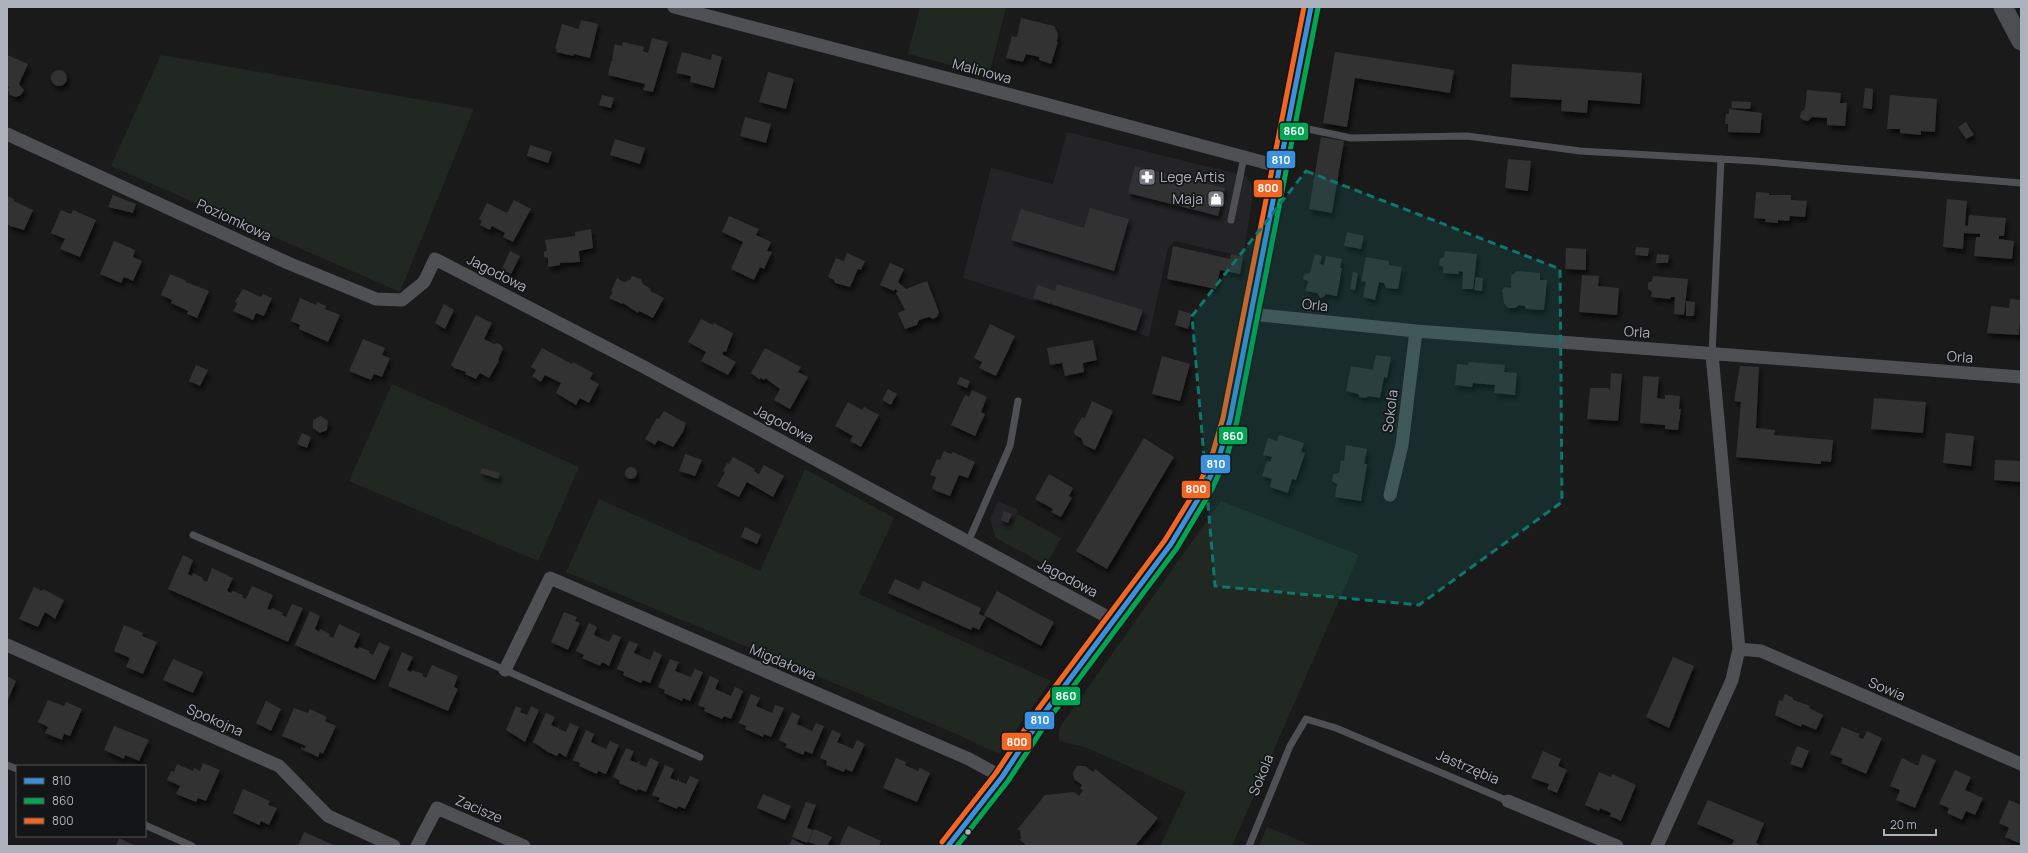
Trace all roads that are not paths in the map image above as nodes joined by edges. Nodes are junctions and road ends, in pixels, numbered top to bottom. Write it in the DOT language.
graph roads {
  1 [pos="674,7"];
  2 [pos="1312,7"];
  3 [pos="2003,7"];
  4 [pos="2021,41"];
  5 [pos="1289,125"];
  6 [pos="7,134"];
  7 [pos="1244,157"];
  8 [pos="1721,159"];
  9 [pos="1281,167"];
  10 [pos="2021,183"];
  11 [pos="1231,220"];
  12 [pos="435,259"];
  13 [pos="1251,314"];
  14 [pos="1416,331"];
  15 [pos="1712,354"];
  16 [pos="2021,377"];
  17 [pos="1018,401"];
  18 [pos="1390,495"];
  19 [pos="193,535"];
  20 [pos="968,542"];
  21 [pos="1115,621"];
  22 [pos="7,645"];
  23 [pos="1739,649"];
  24 [pos="505,670"];
  25 [pos="1306,719"];
  26 [pos="700,757"];
  27 [pos="2021,764"];
  28 [pos="1002,777"];
  29 [pos="1508,801"];
  30 [pos="146,825"];
  31 [pos="192,846"];
  32 [pos="394,846"];
  33 [pos="417,846"];
  34 [pos="524,846"];
  35 [pos="948,846"];
  36 [pos="1249,846"];
  37 [pos="1617,846"];
  38 [pos="1657,846"];
  1 -- 7 [label="street, Malinowa"];
  2 -- 5 [label="street"];
  3 -- 4 [label="main road"];
  5 -- 8 [label="lane"];
  5 -- 9 [label="street"];
  6 -- 12 [label="street, Poziomkowa"];
  7 -- 9 [label="street, Malinowa"];
  7 -- 11 [label="lane"];
  8 -- 10 [label="lane"];
  8 -- 15 [label="lane"];
  9 -- 13 [label="street"];
  12 -- 20 [label="street, Jagodowa"];
  13 -- 14 [label="street, Orla"];
  13 -- 21 [label="street"];
  14 -- 15 [label="street, Orla"];
  14 -- 18 [label="street, Sokola"];
  15 -- 16 [label="street, Orla"];
  15 -- 23 [label="street"];
  17 -- 20 [label="lane"];
  19 -- 24 [label="lane"];
  20 -- 21 [label="street, Jagodowa"];
  21 -- 28 [label="street"];
  22 -- 32 [label="street, Spokojna"];
  23 -- 27 [label="street, Sowia"];
  23 -- 38 [label="street"];
  24 -- 26 [label="lane"];
  24 -- 28 [label="street, Migdałowa"];
  25 -- 29 [label="lane, Jastrzębia"];
  25 -- 36 [label="lane, Sokola"];
  28 -- 35 [label="street"];
  29 -- 37 [label="street, Jastrzębia"];
  30 -- 31 [label="lane"];
  33 -- 34 [label="street, Zacisze"];
}
